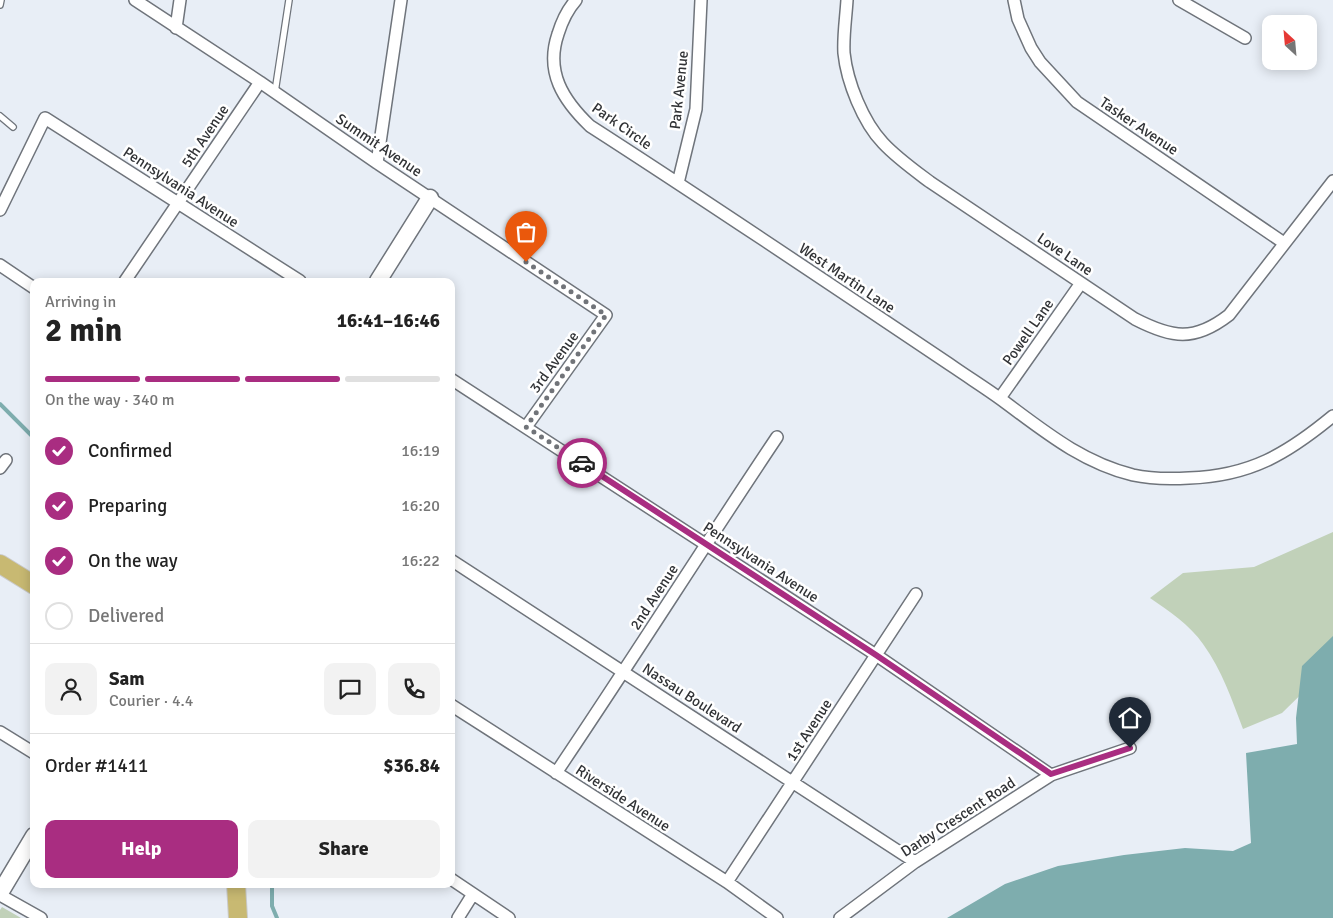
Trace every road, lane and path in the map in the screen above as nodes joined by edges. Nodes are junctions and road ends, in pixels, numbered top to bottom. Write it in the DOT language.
graph roads {
  1 [pos="1,0"];
  2 [pos="134,0"];
  3 [pos="180,0"];
  4 [pos="289,0"];
  5 [pos="400,0"];
  6 [pos="576,0"];
  7 [pos="701,0"];
  8 [pos="847,0"];
  9 [pos="1014,0"];
  10 [pos="1179,0"];
  11 [pos="0,4"];
  12 [pos="176,28"];
  13 [pos="1245,38"];
  14 [pos="260,82"];
  15 [pos="275,92"];
  16 [pos="0,116"];
  17 [pos="13,127"];
  18 [pos="377,163"];
  19 [pos="1333,181"];
  20 [pos="678,183"];
  21 [pos="430,198"];
  22 [pos="178,202"];
  23 [pos="0,210"];
  24 [pos="1284,244"];
  25 [pos="0,265"];
  26 [pos="127,278"];
  27 [pos="295,278"];
  28 [pos="380,278"];
  29 [pos="1081,283"];
  30 [pos="30,285"];
  31 [pos="606,315"];
  32 [pos="455,382"];
  33 [pos="1000,398"];
  34 [pos="1333,416"];
  35 [pos="526,427"];
  36 [pos="777,437"];
  37 [pos="706,544"];
  38 [pos="455,563"];
  39 [pos="0,564"];
  40 [pos="30,583"];
  41 [pos="916,594"];
  42 [pos="876,655"];
  43 [pos="624,672"];
  44 [pos="455,709"];
  45 [pos="0,732"];
  46 [pos="1130,748"];
  47 [pos="30,751"];
  48 [pos="556,773"];
  49 [pos="1051,774"];
  50 [pos="793,782"];
  51 [pos="30,843"];
  52 [pos="915,862"];
  53 [pos="455,882"];
  54 [pos="726,882"];
  55 [pos="236,888"];
  56 [pos="0,894"];
  57 [pos="473,894"];
  58 [pos="41,918"];
  59 [pos="238,918"];
  60 [pos="458,918"];
  61 [pos="509,918"];
  62 [pos="776,918"];
  63 [pos="840,918"];
  1 -- 11 [label="lane"];
  2 -- 12 [label="street, Summit Avenue"];
  3 -- 12 [label="street"];
  4 -- 15 [label="lane"];
  5 -- 18 [label="street"];
  6 -- 20 [label="street, Park Circle"];
  7 -- 20 [label="street, Park Avenue"];
  8 -- 29 [label="street, Love Lane"];
  9 -- 24 [label="street, Tasker Avenue"];
  10 -- 13 [label="street"];
  12 -- 14 [label="street, Summit Avenue"];
  14 -- 15 [label="street, Summit Avenue"];
  14 -- 22 [label="street, 5th Avenue"];
  15 -- 18 [label="street, Summit Avenue"];
  16 -- 17 [label="lane"];
  18 -- 21 [label="street, Summit Avenue"];
  19 -- 24 [label="street, Love Lane"];
  20 -- 33 [label="street, West Martin Lane"];
  21 -- 28 [label="street"];
  21 -- 31 [label="street, Summit Avenue"];
  22 -- 23 [label="street, Pennsylvania Avenue"];
  22 -- 26 [label="street, 5th Avenue"];
  22 -- 27 [label="street, Pennsylvania Avenue"];
  24 -- 29 [label="street, Love Lane"];
  25 -- 30 [label="street"];
  29 -- 33 [label="street, Powell Lane"];
  31 -- 35 [label="street, 3rd Avenue"];
  32 -- 35 [label="street, Pennsylvania Avenue"];
  33 -- 34 [label="street, West Martin Lane"];
  35 -- 37 [label="street, Pennsylvania Avenue"];
  36 -- 37 [label="street, 2nd Avenue"];
  37 -- 42 [label="street, Pennsylvania Avenue"];
  37 -- 43 [label="street, 2nd Avenue"];
  38 -- 43 [label="street, Nassau Boulevard"];
  39 -- 40 [label="main road"];
  41 -- 42 [label="street, 1st Avenue"];
  42 -- 49 [label="street, Pennsylvania Avenue"];
  42 -- 50 [label="street, 1st Avenue"];
  43 -- 48 [label="street, 2nd Avenue"];
  43 -- 50 [label="street, Nassau Boulevard"];
  44 -- 48 [label="street, Riverside Avenue"];
  45 -- 47 [label="street"];
  46 -- 49 [label="street, Darby Crescent Road"];
  48 -- 54 [label="street, Riverside Avenue"];
  49 -- 52 [label="street, Darby Crescent Road"];
  50 -- 52 [label="street, Nassau Boulevard"];
  50 -- 54 [label="street, 1st Avenue"];
  51 -- 56 [label="street"];
  52 -- 63 [label="street, Darby Crescent Road"];
  53 -- 57 [label="street"];
  54 -- 62 [label="street, Riverside Avenue"];
  55 -- 59 [label="main road"];
  56 -- 58 [label="street"];
  57 -- 60 [label="street"];
  57 -- 61 [label="street"];
}
